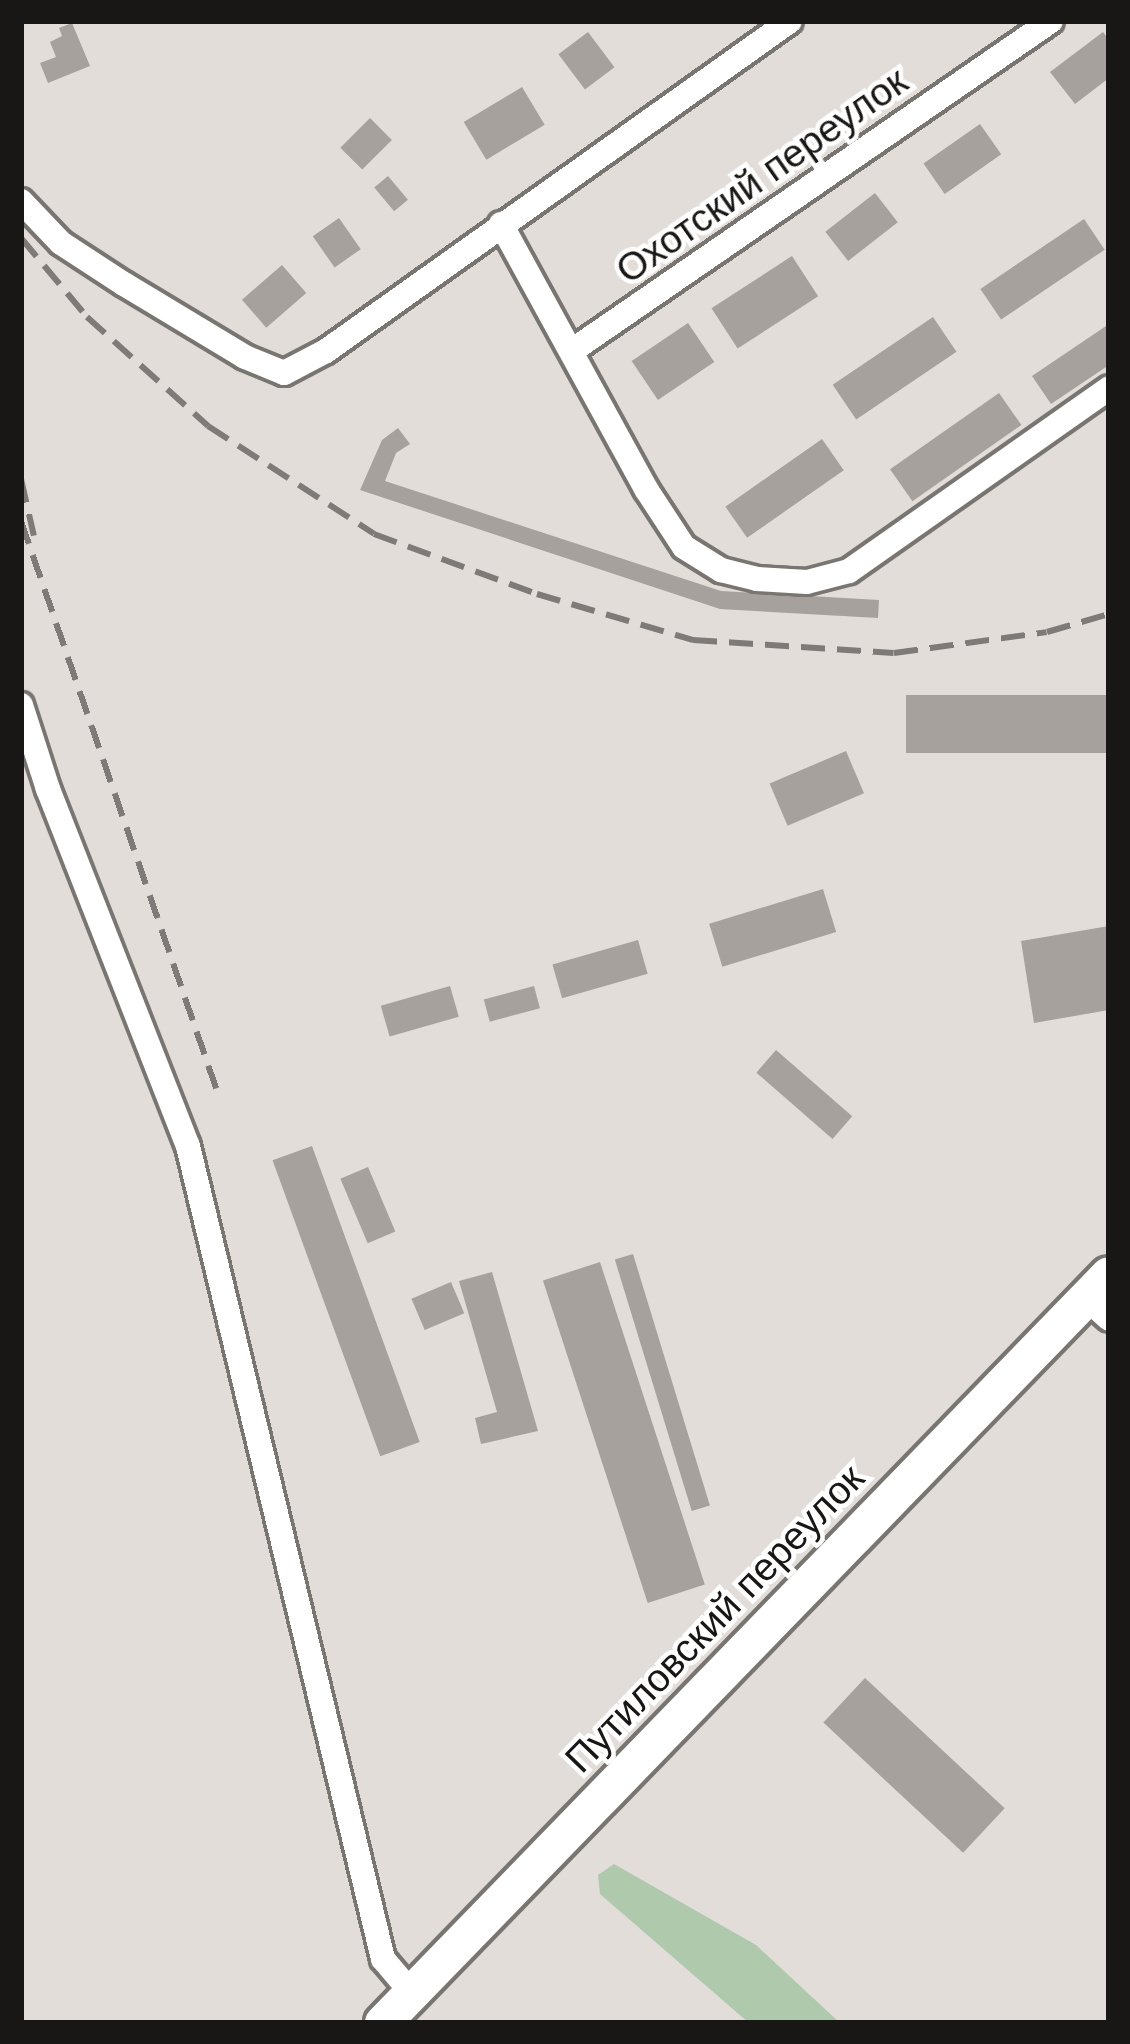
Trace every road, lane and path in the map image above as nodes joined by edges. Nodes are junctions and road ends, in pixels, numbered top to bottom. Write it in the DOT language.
graph roads {
  1 [pos="790,21"];
  2 [pos="1051,21"];
  3 [pos="21,201"];
  4 [pos="501,224"];
  5 [pos="574,350"];
  6 [pos="1109,388"];
  7 [pos="21,705"];
  8 [pos="1101,1297"];
  9 [pos="411,1992"];
  10 [pos="383,2023"];
  1 -- 4 [label="street"];
  2 -- 5 [label="street, Охотский переулок"];
  3 -- 4 [label="street"];
  4 -- 5 [label="street"];
  5 -- 6 [label="street"];
  7 -- 9 [label="street"];
  8 -- 9 [label="main road, Путиловский переулок"];
  9 -- 10 [label="main road, Путиловский переулок"];
}
